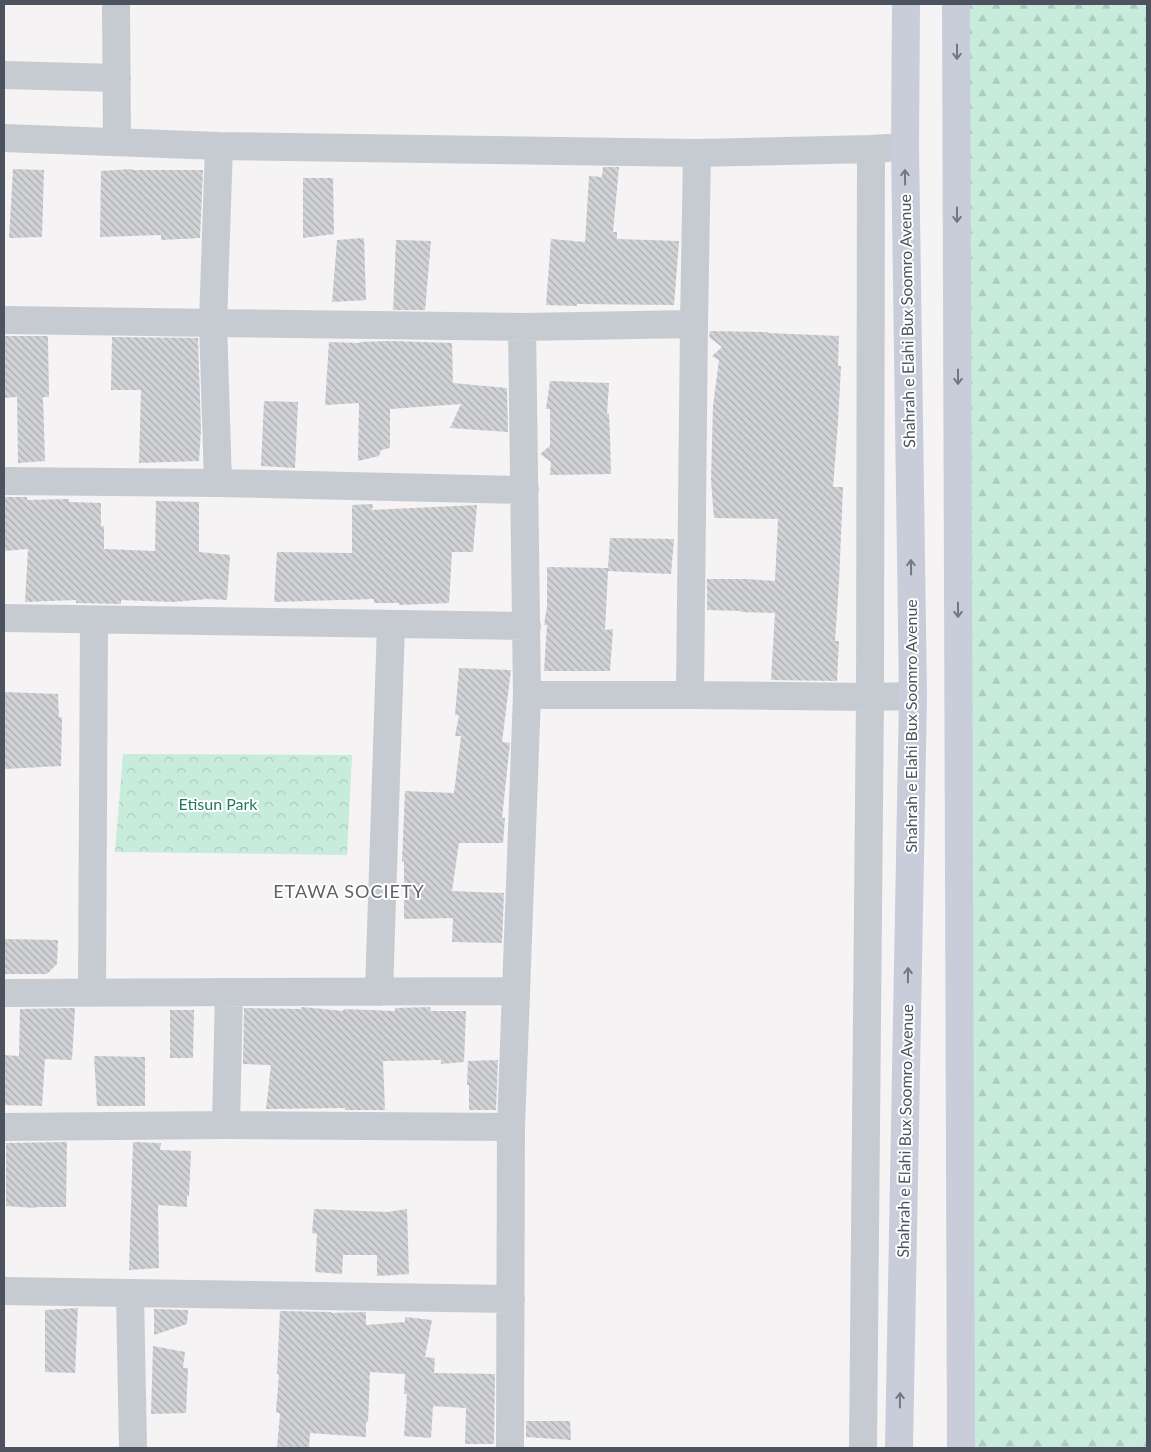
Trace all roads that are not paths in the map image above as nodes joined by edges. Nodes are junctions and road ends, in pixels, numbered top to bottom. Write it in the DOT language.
graph roads {
  1 [pos="116,4"];
  2 [pos="906,4"];
  3 [pos="956,4"];
  4 [pos="4,75"];
  5 [pos="117,78"];
  6 [pos="4,138"];
  7 [pos="117,142"];
  8 [pos="219,146"];
  9 [pos="905,146"];
  10 [pos="871,149"];
  11 [pos="697,153"];
  12 [pos="4,320"];
  13 [pos="213,323"];
  14 [pos="694,324"];
  15 [pos="522,327"];
  16 [pos="4,481"];
  17 [pos="218,483"];
  18 [pos="525,490"];
  19 [pos="4,618"];
  20 [pos="94,620"];
  21 [pos="390,624"];
  22 [pos="526,626"];
  23 [pos="528,695"];
  24 [pos="690,695"];
  25 [pos="913,696"];
  26 [pos="870,697"];
  27 [pos="516,991"];
  28 [pos="229,992"];
  29 [pos="379,992"];
  30 [pos="4,993"];
  31 [pos="92,993"];
  32 [pos="226,1125"];
  33 [pos="4,1126"];
  34 [pos="511,1127"];
  35 [pos="4,1291"];
  36 [pos="130,1294"];
  37 [pos="511,1299"];
  38 [pos="133,1448"];
  39 [pos="510,1448"];
  40 [pos="863,1448"];
  41 [pos="899,1448"];
  42 [pos="961,1448"];
  1 -- 5 [label="street"];
  2 -- 9 [label="main road, Shahrah e Elahi Bux Soomro Avenue"];
  3 -- 42 [label="main road, one-way"];
  4 -- 5 [label="street"];
  5 -- 7 [label="street"];
  6 -- 7 [label="street"];
  7 -- 8 [label="street"];
  8 -- 11 [label="street"];
  8 -- 13 [label="street"];
  9 -- 10 [label="street"];
  25 -- 9 [label="main road, Shahrah e Elahi Bux Soomro Avenue, one-way"];
  10 -- 11 [label="street"];
  10 -- 26 [label="street"];
  11 -- 14 [label="street"];
  12 -- 13 [label="street"];
  13 -- 15 [label="street"];
  13 -- 17 [label="street"];
  14 -- 15 [label="street"];
  14 -- 24 [label="street"];
  15 -- 18 [label="street"];
  16 -- 17 [label="street"];
  17 -- 18 [label="street"];
  18 -- 22 [label="street"];
  19 -- 20 [label="street"];
  20 -- 21 [label="street"];
  20 -- 31 [label="street"];
  21 -- 22 [label="street"];
  21 -- 29 [label="street"];
  22 -- 23 [label="street"];
  23 -- 24 [label="street"];
  23 -- 27 [label="street"];
  24 -- 26 [label="street"];
  25 -- 26 [label="street"];
  41 -- 25 [label="main road, Shahrah e Elahi Bux Soomro Avenue, one-way"];
  26 -- 40 [label="street"];
  27 -- 29 [label="street"];
  27 -- 34 [label="street"];
  28 -- 29 [label="street"];
  28 -- 31 [label="street"];
  28 -- 32 [label="street"];
  30 -- 31 [label="street"];
  32 -- 33 [label="street"];
  32 -- 34 [label="street"];
  34 -- 37 [label="street"];
  35 -- 36 [label="street"];
  36 -- 37 [label="street"];
  36 -- 38 [label="street"];
  37 -- 39 [label="street"];
}
